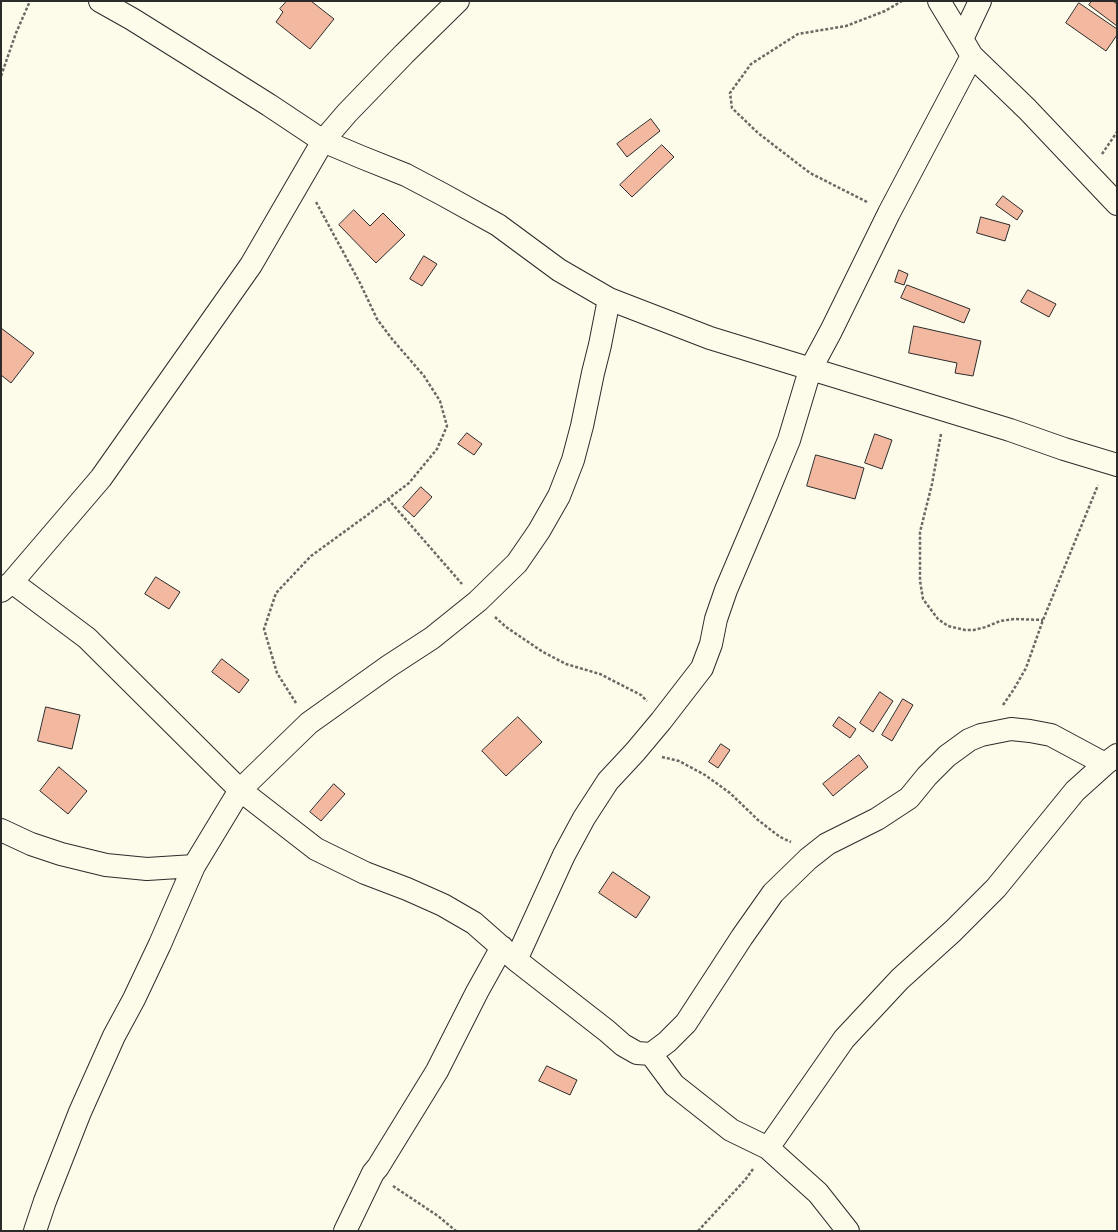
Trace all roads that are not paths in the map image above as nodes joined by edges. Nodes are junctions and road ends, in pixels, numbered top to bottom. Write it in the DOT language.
graph roads {
  1 [pos="100,1"];
  2 [pos="458,1"];
  3 [pos="939,1"];
  4 [pos="980,1"];
  5 [pos="967,47"];
  6 [pos="323,140"];
  7 [pos="1117,204"];
  8 [pos="609,299"];
  9 [pos="810,370"];
  10 [pos="1112,464"];
  11 [pos="7,587"];
  12 [pos="1111,760"];
  13 [pos="240,790"];
  14 [pos="1,830"];
  15 [pos="194,866"];
  16 [pos="509,954"];
  17 [pos="651,1054"];
  18 [pos="768,1148"];
  19 [pos="35,1231"];
  20 [pos="345,1231"];
  21 [pos="848,1231"];
  1 -- 6 [label="street"];
  2 -- 6 [label="street"];
  3 -- 5 [label="street"];
  4 -- 5 [label="street"];
  5 -- 7 [label="street"];
  5 -- 9 [label="street"];
  6 -- 8 [label="street"];
  6 -- 11 [label="street"];
  8 -- 9 [label="street"];
  8 -- 13 [label="street"];
  9 -- 10 [label="street"];
  9 -- 16 [label="street"];
  11 -- 13 [label="street"];
  12 -- 17 [label="street"];
  12 -- 18 [label="street"];
  13 -- 15 [label="street"];
  13 -- 16 [label="street"];
  14 -- 15 [label="street"];
  15 -- 19 [label="street"];
  16 -- 17 [label="street"];
  16 -- 20 [label="street"];
  17 -- 18 [label="street"];
  18 -- 21 [label="street"];
}
